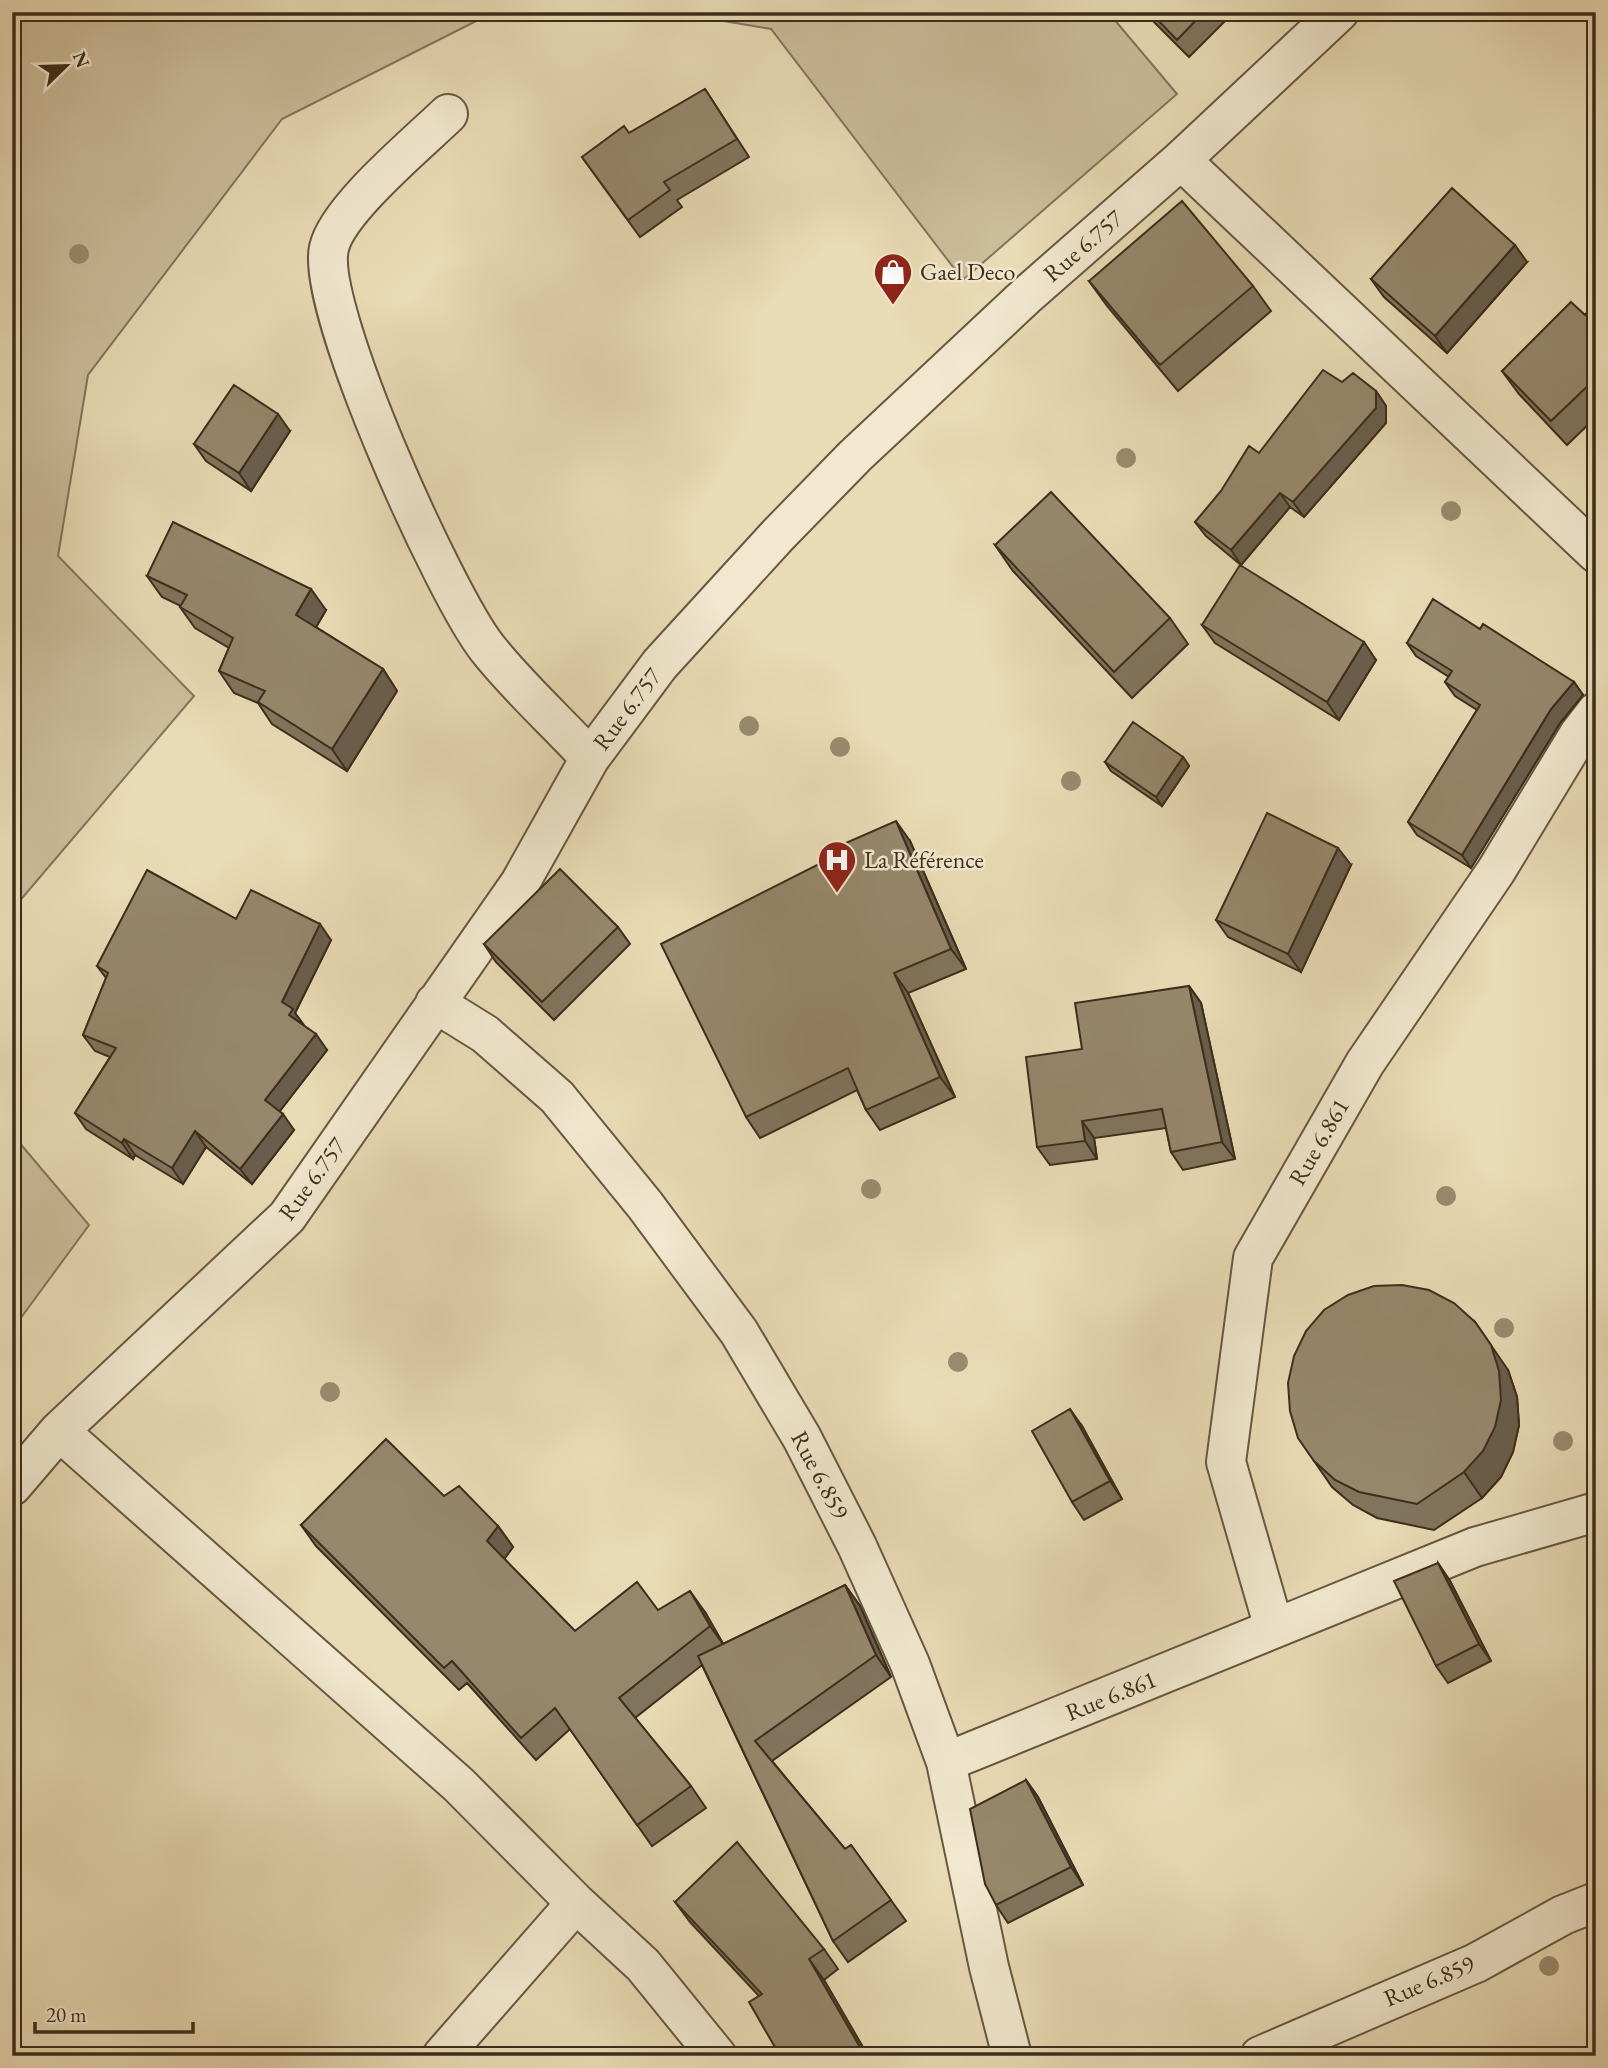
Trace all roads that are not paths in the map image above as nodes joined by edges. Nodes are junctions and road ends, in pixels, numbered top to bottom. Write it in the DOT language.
graph roads {
  1 [pos="1339,12"];
  2 [pos="447,114"];
  3 [pos="1181,160"];
  4 [pos="1596,552"];
  5 [pos="1596,712"];
  6 [pos="590,758"];
  7 [pos="435,1003"];
  8 [pos="60,1431"];
  9 [pos="12,1486"];
  10 [pos="1596,1512"];
  11 [pos="1275,1628"];
  12 [pos="946,1762"];
  13 [pos="1596,1902"];
  14 [pos="576,1903"];
  15 [pos="442,2056"];
  16 [pos="717,2056"];
  17 [pos="1013,2056"];
  18 [pos="1260,2056"];
  1 -- 3 [label="street, Rue 6.757"];
  2 -- 6 [label="street"];
  3 -- 4 [label="street"];
  3 -- 6 [label="street, Rue 6.757"];
  5 -- 11 [label="street, Rue 6.861"];
  6 -- 7 [label="street, Rue 6.757"];
  7 -- 8 [label="street, Rue 6.757"];
  7 -- 12 [label="street, Rue 6.859"];
  8 -- 9 [label="street, Rue 6.757"];
  8 -- 14 [label="street"];
  10 -- 11 [label="street, Rue 6.861"];
  11 -- 12 [label="street, Rue 6.861"];
  12 -- 17 [label="street, Rue 6.859"];
  13 -- 18 [label="street, Rue 6.859"];
  14 -- 15 [label="street"];
  14 -- 16 [label="street"];
}
